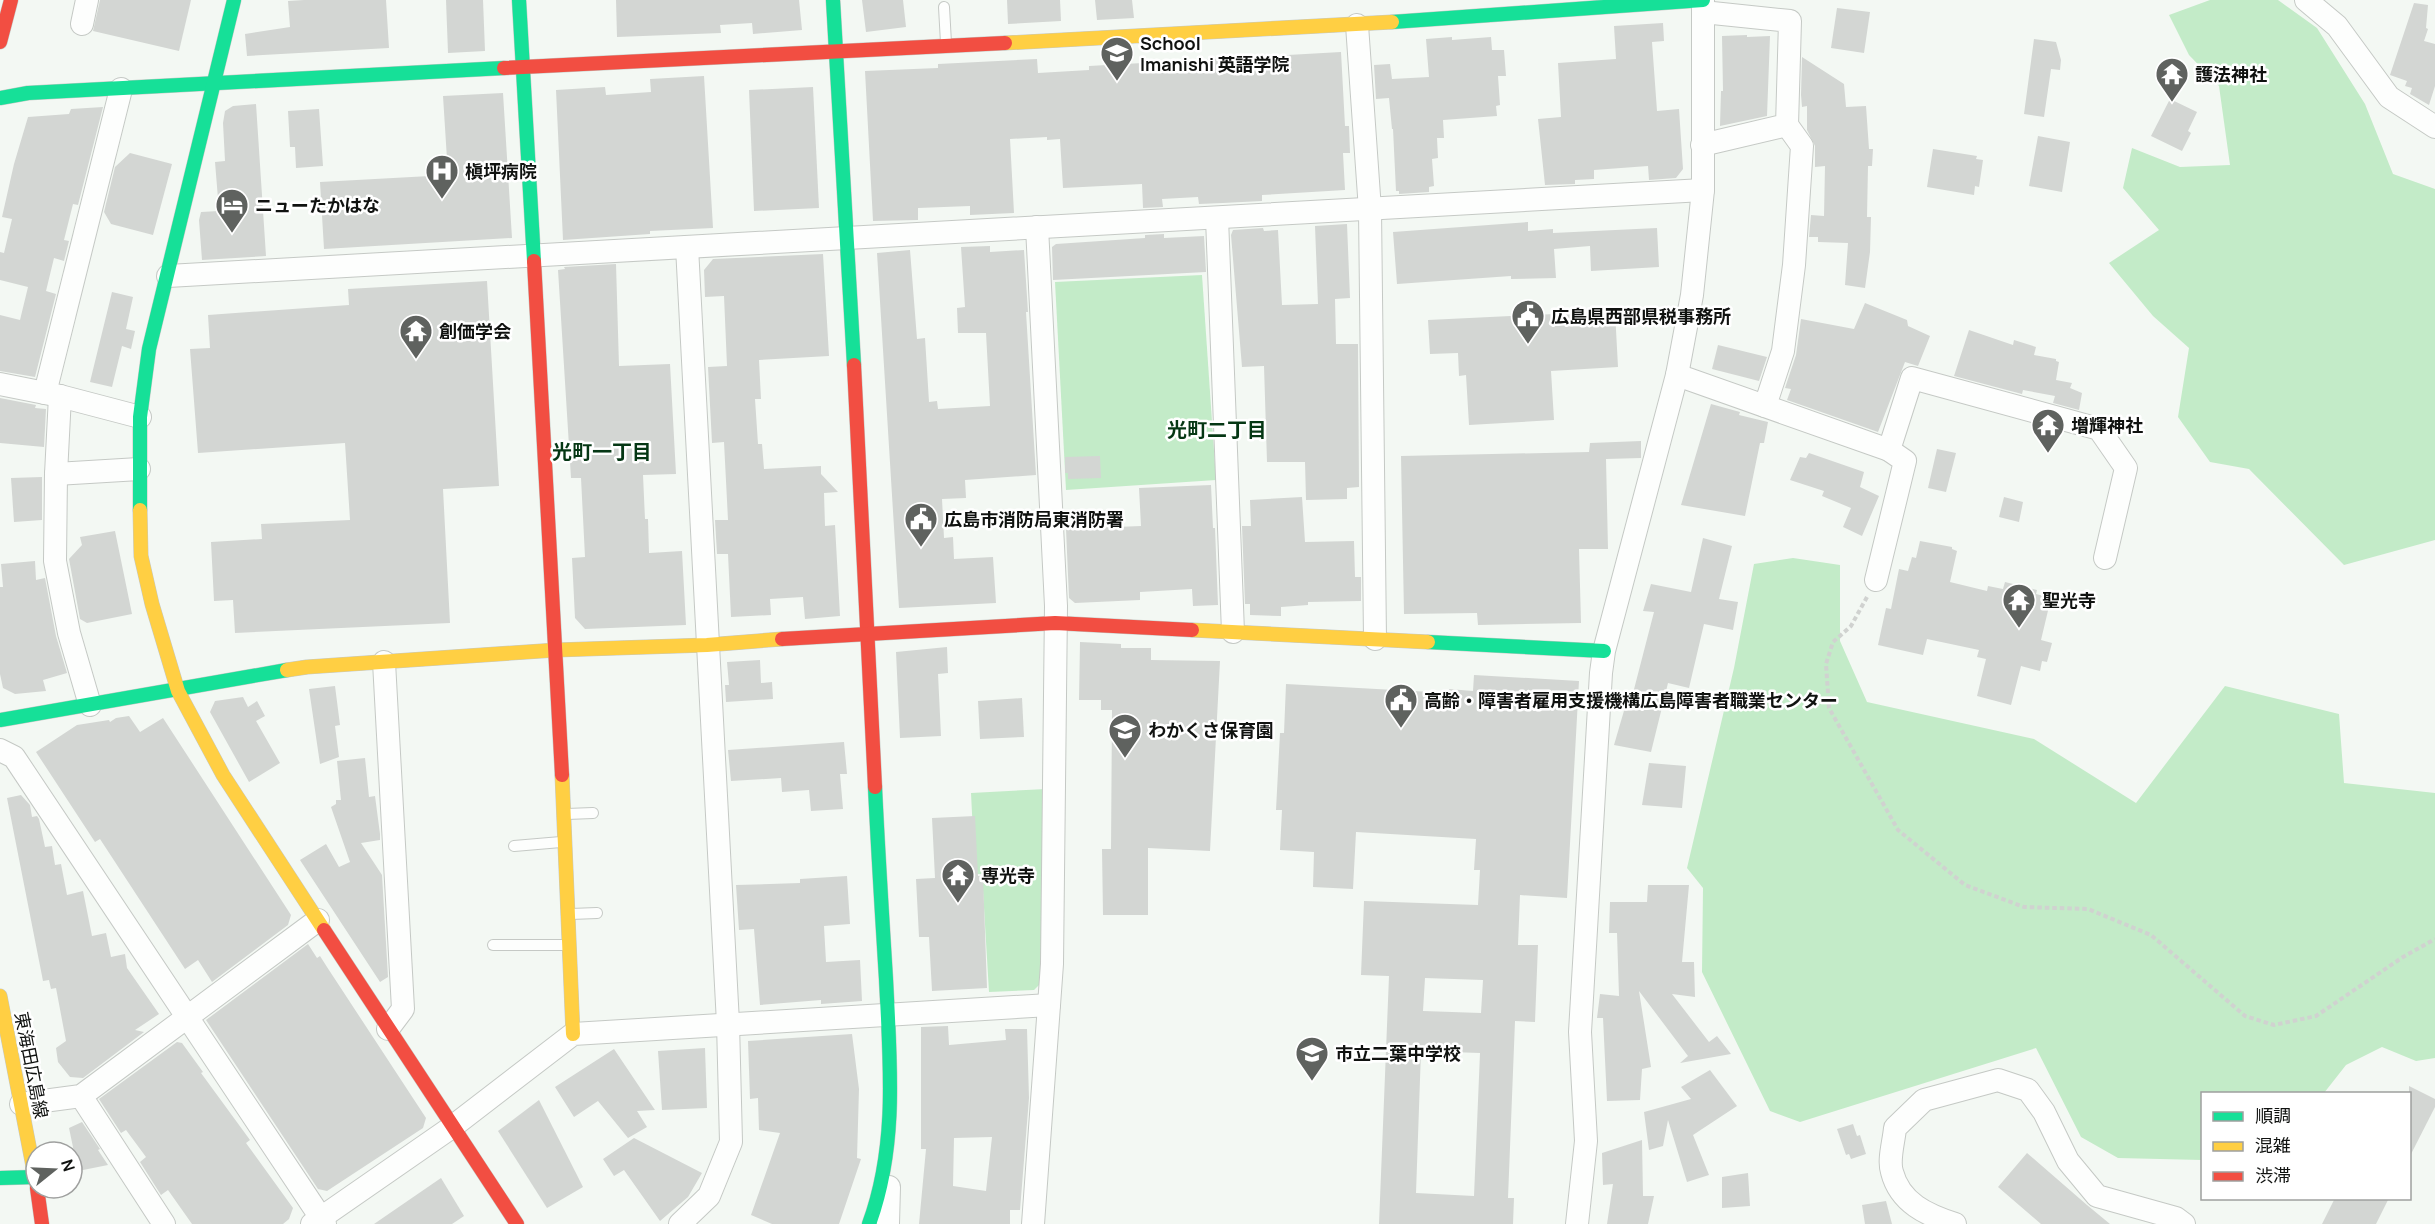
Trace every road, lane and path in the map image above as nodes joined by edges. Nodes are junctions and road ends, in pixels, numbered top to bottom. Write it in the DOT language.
graph roads {
  1 [pos="11,0"];
  2 [pos="87,0"];
  3 [pos="234,0"];
  4 [pos="519,0"];
  5 [pos="833,0"];
  6 [pos="2306,0"];
  7 [pos="1703,4"];
  8 [pos="944,7"];
  9 [pos="1356,16"];
  10 [pos="82,24"];
  11 [pos="0,42"];
  12 [pos="946,45"];
  13 [pos="836,51"];
  14 [pos="521,68"];
  15 [pos="214,84"];
  16 [pos="121,89"];
  17 [pos="0,98"];
  18 [pos="1787,124"];
  19 [pos="2435,127"];
  20 [pos="1702,145"];
  21 [pos="1703,190"];
  22 [pos="1370,210"];
  23 [pos="1217,218"];
  24 [pos="1037,227"];
  25 [pos="848,238"];
  26 [pos="687,247"];
  27 [pos="534,256"];
  28 [pos="168,276"];
  29 [pos="1677,375"];
  30 [pos="0,384"];
  31 [pos="52,395"];
  32 [pos="1765,406"];
  33 [pos="140,417"];
  34 [pos="1889,450"];
  35 [pos="139,470"];
  36 [pos="56,474"];
  37 [pos="2105,558"];
  38 [pos="1876,580"];
  39 [pos="1055,623"];
  40 [pos="1233,632"];
  41 [pos="867,633"];
  42 [pos="1375,639"];
  43 [pos="707,645"];
  44 [pos="556,651"];
  45 [pos="1604,651"];
  46 [pos="384,662"];
  47 [pos="177,691"];
  48 [pos="90,705"];
  49 [pos="0,720"];
  50 [pos="0,750"];
  51 [pos="592,813"];
  52 [pos="563,815"];
  53 [pos="564,842"];
  54 [pos="514,846"];
  55 [pos="597,913"];
  56 [pos="568,915"];
  57 [pos="318,920"];
  58 [pos="2435,939"];
  59 [pos="493,945"];
  60 [pos="569,945"];
  61 [pos="0,996"];
  62 [pos="1049,1005"];
  63 [pos="888,1014"];
  64 [pos="186,1017"];
  65 [pos="728,1023"];
  66 [pos="388,1029"];
  67 [pos="573,1034"];
  68 [pos="81,1096"];
  69 [pos="21,1104"];
  70 [pos="452,1127"];
  71 [pos="28,1140"];
  72 [pos="890,1140"];
  73 [pos="24,1177"];
  74 [pos="0,1178"];
  75 [pos="39,1200"];
  76 [pos="319,1222"];
  77 [pos="42,1224"];
  78 [pos="164,1224"];
  79 [pos="517,1224"];
  80 [pos="680,1224"];
  81 [pos="869,1224"];
  82 [pos="888,1224"];
  83 [pos="1033,1224"];
  84 [pos="1577,1224"];
  85 [pos="1955,1224"];
  86 [pos="2184,1224"];
  1 -- 11 [label="street"];
  2 -- 10 [label="street"];
  3 -- 15 [label="street"];
  4 -- 14 [label="street"];
  5 -- 13 [label="street"];
  6 -- 19 [label="street"];
  7 -- 9 [label="street"];
  7 -- 18 [label="street"];
  7 -- 20 [label="street"];
  8 -- 12 [label="lane"];
  9 -- 12 [label="street"];
  9 -- 22 [label="street"];
  12 -- 13 [label="street"];
  13 -- 14 [label="street"];
  13 -- 25 [label="street"];
  14 -- 15 [label="street"];
  14 -- 27 [label="street"];
  15 -- 16 [label="street"];
  15 -- 28 [label="street"];
  16 -- 17 [label="street"];
  16 -- 31 [label="street"];
  18 -- 20 [label="street"];
  18 -- 32 [label="street"];
  20 -- 21 [label="street"];
  21 -- 22 [label="street"];
  21 -- 29 [label="street"];
  22 -- 23 [label="street"];
  22 -- 42 [label="street"];
  23 -- 24 [label="street"];
  23 -- 40 [label="street"];
  24 -- 25 [label="street"];
  24 -- 39 [label="street"];
  25 -- 26 [label="street"];
  25 -- 41 [label="street"];
  26 -- 27 [label="street"];
  26 -- 43 [label="street"];
  27 -- 28 [label="street"];
  27 -- 44 [label="street"];
  28 -- 33 [label="street"];
  29 -- 32 [label="street"];
  29 -- 45 [label="street"];
  30 -- 31 [label="street"];
  31 -- 33 [label="street"];
  31 -- 36 [label="street"];
  32 -- 34 [label="street"];
  33 -- 35 [label="street"];
  34 -- 37 [label="street"];
  34 -- 38 [label="street"];
  35 -- 36 [label="street"];
  35 -- 47 [label="street"];
  36 -- 48 [label="street"];
  38 -- 58 [label="path"];
  39 -- 40 [label="street"];
  39 -- 41 [label="street"];
  39 -- 62 [label="street"];
  40 -- 42 [label="street"];
  41 -- 43 [label="street"];
  41 -- 63 [label="street"];
  42 -- 45 [label="street"];
  43 -- 44 [label="street"];
  43 -- 65 [label="street"];
  44 -- 46 [label="street"];
  44 -- 52 [label="street"];
  45 -- 84 [label="street"];
  46 -- 47 [label="street"];
  46 -- 66 [label="street"];
  47 -- 48 [label="street"];
  47 -- 57 [label="street"];
  48 -- 49 [label="street"];
  50 -- 64 [label="street"];
  51 -- 52 [label="lane"];
  52 -- 53 [label="street"];
  53 -- 54 [label="lane"];
  53 -- 56 [label="street"];
  55 -- 56 [label="lane"];
  56 -- 60 [label="street"];
  57 -- 64 [label="street"];
  57 -- 66 [label="street"];
  59 -- 60 [label="lane"];
  60 -- 67 [label="street"];
  61 -- 69 [label="street, 東海田広島線"];
  62 -- 63 [label="street"];
  62 -- 83 [label="street"];
  63 -- 65 [label="street"];
  63 -- 72 [label="street"];
  64 -- 68 [label="street"];
  64 -- 76 [label="street"];
  65 -- 67 [label="street"];
  65 -- 80 [label="street"];
  66 -- 70 [label="street"];
  67 -- 70 [label="street"];
  68 -- 69 [label="street"];
  68 -- 78 [label="street"];
  69 -- 71 [label="street, 東海田広島線"];
  70 -- 76 [label="street"];
  70 -- 79 [label="street"];
  72 -- 81 [label="street"];
  72 -- 82 [label="street"];
  73 -- 74 [label="street"];
  75 -- 77 [label="street"];
  85 -- 86 [label="street"];
}
